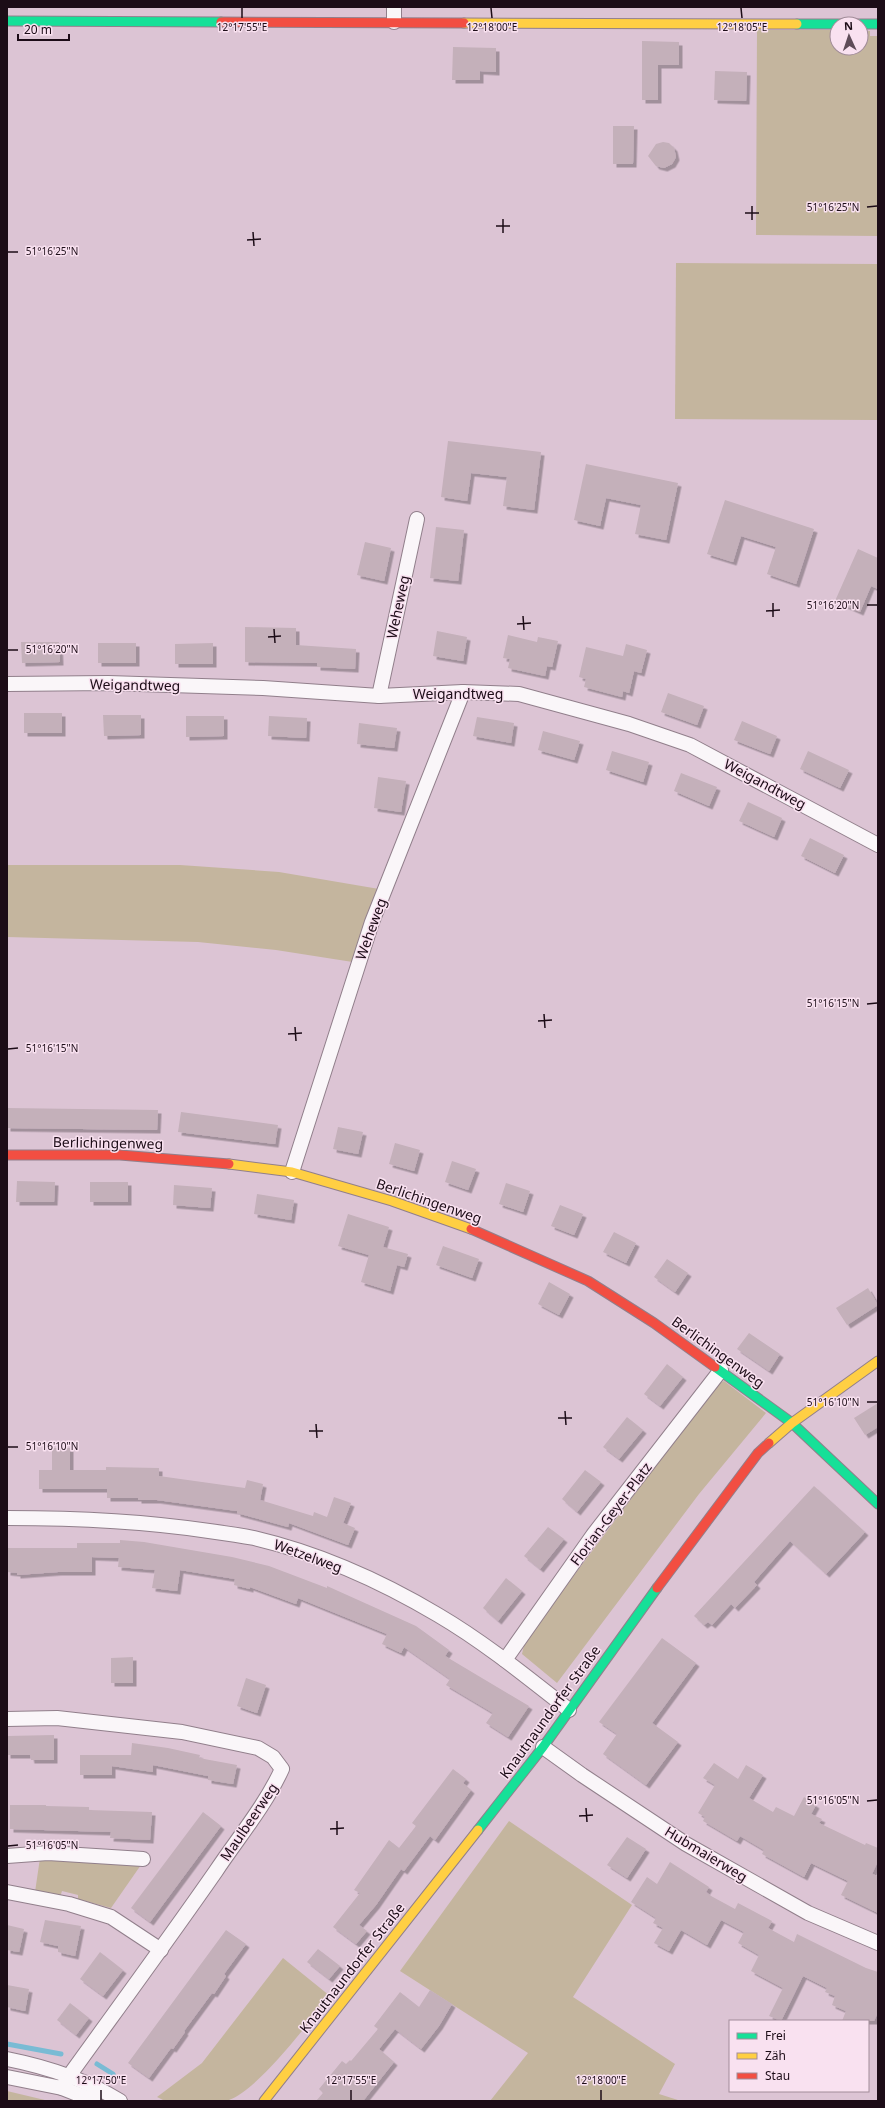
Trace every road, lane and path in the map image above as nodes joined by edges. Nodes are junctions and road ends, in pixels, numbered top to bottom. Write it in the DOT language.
graph roads {
  1 [pos="394,7"];
  2 [pos="7,21"];
  3 [pos="394,22"];
  4 [pos="878,24"];
  5 [pos="417,519"];
  6 [pos="7,684"];
  7 [pos="463,692"];
  8 [pos="379,696"];
  9 [pos="878,845"];
  10 [pos="7,1155"];
  11 [pos="292,1172"];
  12 [pos="878,1361"];
  13 [pos="721,1370"];
  14 [pos="792,1423"];
  15 [pos="878,1504"];
  16 [pos="7,1518"];
  17 [pos="505,1660"];
  18 [pos="569,1710"];
  19 [pos="7,1719"];
  20 [pos="543,1747"];
  21 [pos="7,1856"];
  22 [pos="143,1859"];
  23 [pos="7,1892"];
  24 [pos="878,1943"];
  25 [pos="161,1950"];
  26 [pos="7,2059"];
  27 [pos="7,2077"];
  28 [pos="66,2082"];
  29 [pos="95,2101"];
  30 [pos="120,2101"];
  31 [pos="264,2101"];
  1 -- 3 [label="street"];
  2 -- 3 [label="street"];
  3 -- 4 [label="street"];
  5 -- 8 [label="street, Weheweg"];
  6 -- 8 [label="street, Weigandtweg"];
  7 -- 8 [label="street, Weigandtweg"];
  7 -- 9 [label="street, Weigandtweg"];
  7 -- 11 [label="street, Weheweg"];
  10 -- 11 [label="street, Berlichingenweg"];
  11 -- 13 [label="street, Berlichingenweg"];
  12 -- 14 [label="street, Knautnaundorfer Straße"];
  13 -- 14 [label="street, Berlichingenweg"];
  13 -- 17 [label="street, Florian-Geyer-Platz"];
  14 -- 15 [label="street, Berlichingenweg"];
  14 -- 18 [label="street, Knautnaundorfer Straße"];
  16 -- 17 [label="street, Wetzelweg"];
  17 -- 18 [label="street, Wetzelweg"];
  18 -- 20 [label="street, Knautnaundorfer Straße"];
  19 -- 25 [label="street, Maulbeerweg"];
  20 -- 24 [label="street, Hubmaierweg"];
  20 -- 31 [label="street, Knautnaundorfer Straße"];
  21 -- 22 [label="street"];
  23 -- 25 [label="street"];
  25 -- 28 [label="street, Maulbeerweg"];
  26 -- 28 [label="street"];
  27 -- 28 [label="street"];
  28 -- 29 [label="street"];
  28 -- 30 [label="street"];
}
